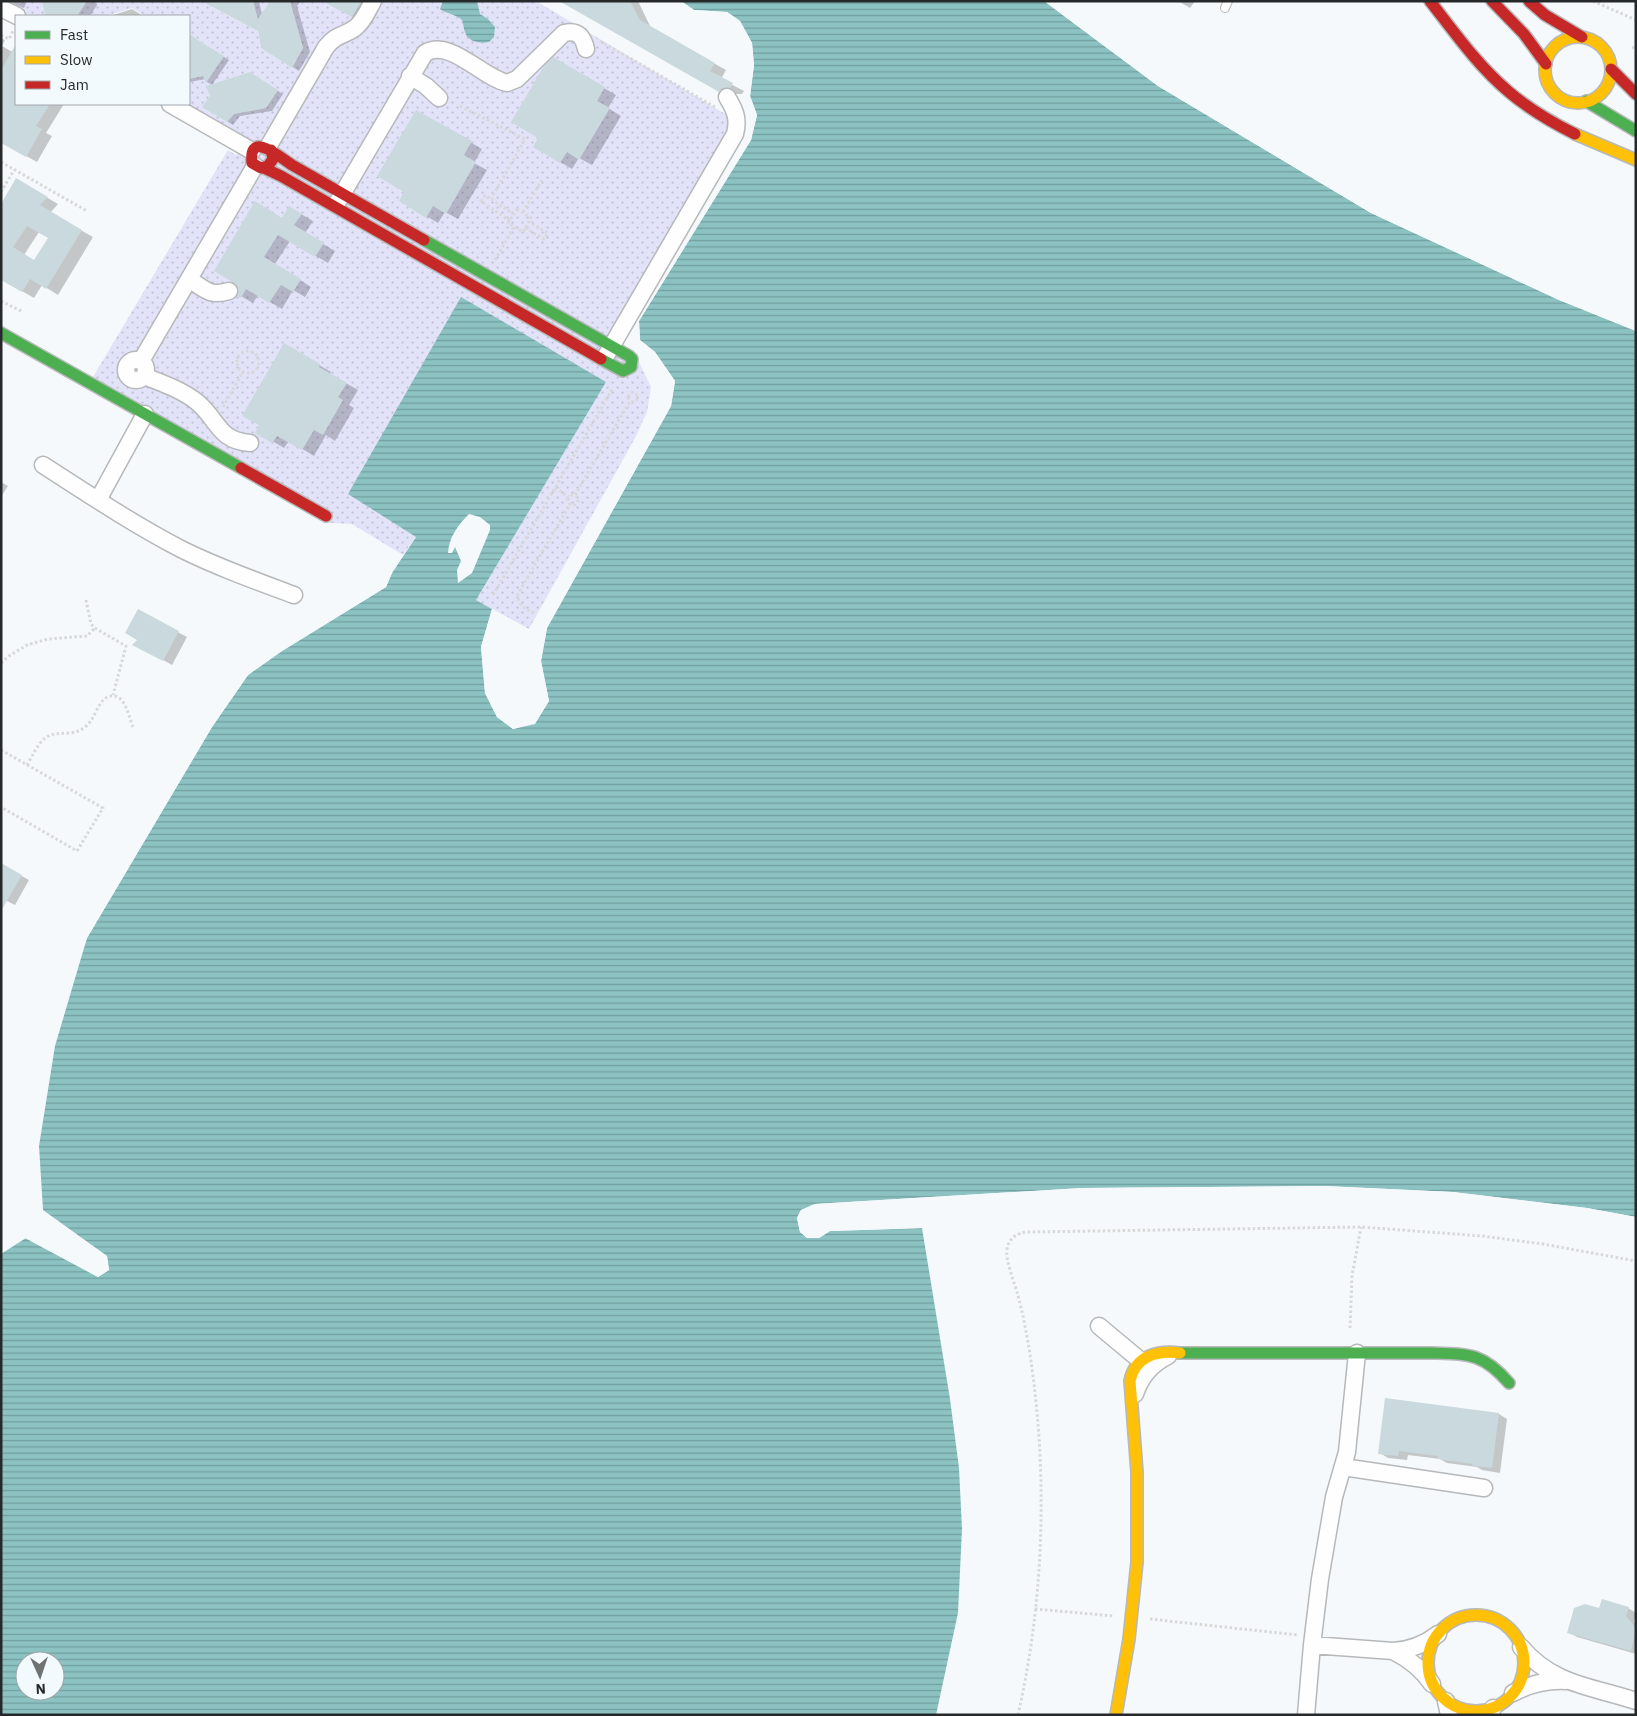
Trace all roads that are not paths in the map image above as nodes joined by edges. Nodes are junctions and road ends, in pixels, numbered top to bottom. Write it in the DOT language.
graph roads {
  1 [pos="373,1"];
  2 [pos="1431,1"];
  3 [pos="1492,1"];
  4 [pos="1529,1"];
  5 [pos="1,8"];
  6 [pos="15,15"];
  7 [pos="1582,37"];
  8 [pos="585,43"];
  9 [pos="1546,64"];
  10 [pos="1611,69"];
  11 [pos="410,76"];
  12 [pos="1636,94"];
  13 [pos="727,97"];
  14 [pos="439,98"];
  15 [pos="1586,102"];
  16 [pos="172,105"];
  17 [pos="1636,131"];
  18 [pos="262,157"];
  19 [pos="1636,160"];
  20 [pos="339,200"];
  21 [pos="477,276"];
  22 [pos="189,279"];
  23 [pos="229,291"];
  24 [pos="1,333"];
  25 [pos="607,353"];
  26 [pos="145,414"];
  27 [pos="250,443"];
  28 [pos="43,465"];
  29 [pos="98,500"];
  30 [pos="326,516"];
  31 [pos="294,596"];
  32 [pos="1099,1326"];
  33 [pos="1179,1352"];
  34 [pos="1357,1353"];
  35 [pos="1140,1361"];
  36 [pos="1509,1383"];
  37 [pos="1133,1404"];
  38 [pos="1343,1467"];
  39 [pos="1484,1488"];
  40 [pos="1438,1634"];
  41 [pos="1313,1641"];
  42 [pos="1521,1647"];
  43 [pos="1393,1651"];
  44 [pos="1568,1681"];
  45 [pos="1432,1684"];
  46 [pos="1513,1693"];
  47 [pos="1636,1701"];
  48 [pos="1448,1708"];
  49 [pos="1492,1711"];
  50 [pos="1116,1715"];
  51 [pos="1306,1715"];
  1 -- 18 [label="street"];
  2 -- 19 [label="street"];
  3 -- 9 [label="street"];
  4 -- 7 [label="street"];
  5 -- 6 [label="street"];
  7 -- 9 [label="street"];
  7 -- 10 [label="street"];
  8 -- 11 [label="street"];
  9 -- 15 [label="street"];
  10 -- 12 [label="street"];
  10 -- 15 [label="street"];
  11 -- 14 [label="street"];
  11 -- 20 [label="street"];
  13 -- 25 [label="street"];
  15 -- 17 [label="street"];
  16 -- 18 [label="street"];
  18 -- 20 [label="street"];
  18 -- 20 [label="street"];
  18 -- 22 [label="street"];
  20 -- 21 [label="street"];
  21 -- 25 [label="street"];
  21 -- 25 [label="street"];
  22 -- 23 [label="street"];
  22 -- 27 [label="street"];
  24 -- 26 [label="street"];
  25 -- 25 [label="street"];
  26 -- 29 [label="street"];
  26 -- 30 [label="street"];
  28 -- 29 [label="street"];
  29 -- 31 [label="street"];
  32 -- 35 [label="street"];
  33 -- 34 [label="street"];
  33 -- 35 [label="street"];
  33 -- 37 [label="street"];
  34 -- 36 [label="street"];
  34 -- 38 [label="street"];
  35 -- 37 [label="street"];
  37 -- 50 [label="street"];
  38 -- 39 [label="street"];
  38 -- 41 [label="street"];
  40 -- 42 [label="street"];
  40 -- 43 [label="street"];
  40 -- 45 [label="street"];
  41 -- 43 [label="street"];
  41 -- 51 [label="street"];
  42 -- 44 [label="street"];
  42 -- 46 [label="street"];
  43 -- 45 [label="street"];
  44 -- 46 [label="street"];
  44 -- 47 [label="street"];
  45 -- 48 [label="street"];
  46 -- 49 [label="street"];
  48 -- 49 [label="street"];
}
